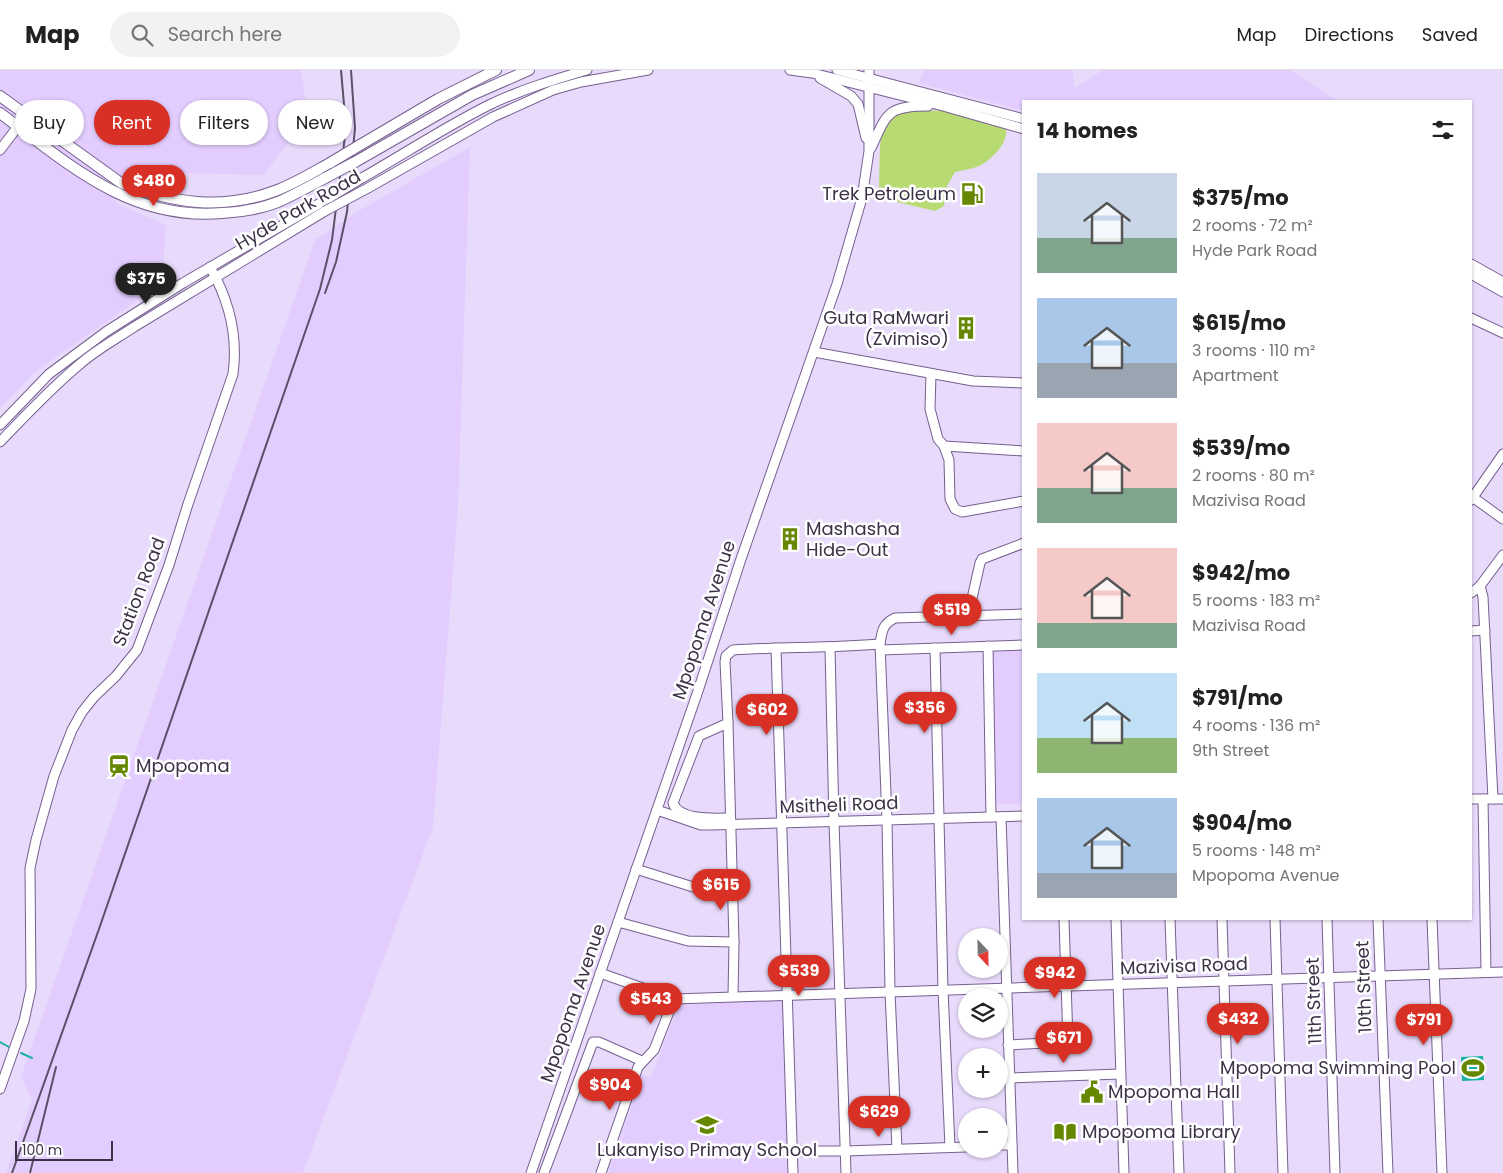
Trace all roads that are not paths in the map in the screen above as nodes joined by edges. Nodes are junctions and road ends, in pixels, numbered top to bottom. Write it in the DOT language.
graph roads {
  1 [pos="496,70"];
  2 [pos="530,70"];
  3 [pos="587,70"];
  4 [pos="648,70"];
  5 [pos="790,70"];
  6 [pos="837,70"];
  7 [pos="812,73"];
  8 [pos="870,79"];
  9 [pos="0,96"];
  10 [pos="942,106"];
  11 [pos="15,108"];
  12 [pos="0,113"];
  13 [pos="1022,118"];
  14 [pos="15,124"];
  15 [pos="1022,129"];
  16 [pos="15,130"];
  17 [pos="44,145"];
  18 [pos="67,145"];
  19 [pos="0,150"];
  20 [pos="869,151"];
  21 [pos="1472,265"];
  22 [pos="210,267"];
  23 [pos="1472,275"];
  24 [pos="216,277"];
  25 [pos="1503,282"];
  26 [pos="1503,292"];
  27 [pos="1472,318"];
  28 [pos="1503,333"];
  29 [pos="814,352"];
  30 [pos="931,374"];
  31 [pos="1022,383"];
  32 [pos="0,425"];
  33 [pos="0,442"];
  34 [pos="944,446"];
  35 [pos="1022,451"];
  36 [pos="1503,454"];
  37 [pos="1472,498"];
  38 [pos="1022,501"];
  39 [pos="1503,519"];
  40 [pos="1022,544"];
  41 [pos="1503,555"];
  42 [pos="1499,569"];
  43 [pos="1480,586"];
  44 [pos="1472,592"];
  45 [pos="1022,614"];
  46 [pos="968,616"];
  47 [pos="1484,630"];
  48 [pos="1472,631"];
  49 [pos="1022,645"];
  50 [pos="988,646"];
  51 [pos="880,647"];
  52 [pos="776,648"];
  53 [pos="830,648"];
  54 [pos="935,648"];
  55 [pos="728,723"];
  56 [pos="1472,799"];
  57 [pos="1483,799"];
  58 [pos="1493,799"];
  59 [pos="1503,799"];
  60 [pos="657,810"];
  61 [pos="1022,816"];
  62 [pos="996,817"];
  63 [pos="938,819"];
  64 [pos="887,820"];
  65 [pos="730,822"];
  66 [pos="834,822"];
  67 [pos="781,823"];
  68 [pos="636,869"];
  69 [pos="732,888"];
  70 [pos="1064,920"];
  71 [pos="1116,920"];
  72 [pos="1170,920"];
  73 [pos="1222,920"];
  74 [pos="1275,920"];
  75 [pos="1327,920"];
  76 [pos="1378,920"];
  77 [pos="1432,920"];
  78 [pos="618,922"];
  79 [pos="734,942"];
  80 [pos="1486,972"];
  81 [pos="1503,972"];
  82 [pos="600,973"];
  83 [pos="1380,974"];
  84 [pos="1433,974"];
  85 [pos="1329,977"];
  86 [pos="1277,979"];
  87 [pos="1224,980"];
  88 [pos="1172,982"];
  89 [pos="1117,984"];
  90 [pos="1066,985"];
  91 [pos="1006,988"];
  92 [pos="943,990"];
  93 [pos="958,990"];
  94 [pos="890,992"];
  95 [pos="840,993"];
  96 [pos="787,995"];
  97 [pos="733,996"];
  98 [pos="674,999"];
  99 [pos="1008,1038"];
  100 [pos="1008,1045"];
  101 [pos="642,1061"];
  102 [pos="1120,1074"];
  103 [pos="1009,1078"];
  104 [pos="0,1089"];
  105 [pos="1008,1145"];
  106 [pos="1012,1145"];
  107 [pos="958,1146"];
  108 [pos="950,1147"];
  109 [pos="897,1149"];
  110 [pos="793,1151"];
  111 [pos="845,1151"];
  112 [pos="531,1173"];
  113 [pos="544,1173"];
  114 [pos="600,1173"];
  115 [pos="793,1173"];
  116 [pos="846,1173"];
  117 [pos="1013,1173"];
  118 [pos="1124,1173"];
  119 [pos="1178,1173"];
  120 [pos="1230,1173"];
  121 [pos="1283,1173"];
  122 [pos="1335,1173"];
  123 [pos="1388,1173"];
  124 [pos="1442,1173"];
  1 -- 18 [label="main road, bridge"];
  2 -- 17 [label="main road, bridge"];
  3 -- 22 [label="street, Hyde Park Road, bridge"];
  4 -- 24 [label="street, Hyde Park Road, bridge"];
  5 -- 7 [label="street"];
  6 -- 8 [label="street"];
  7 -- 8 [label="street"];
  7 -- 20 [label="street"];
  8 -- 10 [label="street"];
  8 -- 13 [label="street"];
  8 -- 20 [label="street, Mpopoma Avenue"];
  9 -- 11 [label="main road"];
  10 -- 15 [label="street"];
  10 -- 20 [label="street"];
  12 -- 14 [label="main road"];
  16 -- 19 [label="street"];
  20 -- 29 [label="street, Mpopoma Avenue"];
  21 -- 25 [label="street"];
  22 -- 24 [label="street, Station Road"];
  22 -- 32 [label="street, Hyde Park Road"];
  23 -- 26 [label="street"];
  24 -- 33 [label="street, Hyde Park Road"];
  24 -- 104 [label="street, Station Road"];
  27 -- 28 [label="street"];
  29 -- 30 [label="street"];
  29 -- 60 [label="street, Mpopoma Avenue"];
  30 -- 31 [label="street"];
  30 -- 34 [label="street"];
  34 -- 35 [label="street"];
  34 -- 38 [label="street"];
  36 -- 37 [label="street"];
  37 -- 39 [label="street"];
  40 -- 46 [label="street"];
  41 -- 42 [label="street"];
  42 -- 43 [label="street"];
  43 -- 44 [label="street"];
  43 -- 47 [label="street"];
  45 -- 46 [label="street"];
  46 -- 51 [label="street"];
  47 -- 48 [label="street"];
  47 -- 58 [label="street"];
  49 -- 50 [label="street"];
  50 -- 54 [label="street"];
  50 -- 62 [label="street"];
  51 -- 53 [label="street"];
  51 -- 54 [label="street"];
  51 -- 64 [label="street"];
  52 -- 53 [label="street"];
  52 -- 55 [label="street"];
  52 -- 67 [label="street"];
  53 -- 66 [label="street"];
  54 -- 63 [label="street"];
  55 -- 65 [label="street"];
  55 -- 65 [label="street"];
  56 -- 57 [label="street"];
  57 -- 58 [label="street"];
  57 -- 80 [label="street"];
  58 -- 59 [label="street"];
  60 -- 65 [label="street, Msitheli Road"];
  60 -- 68 [label="street, Mpopoma Avenue"];
  61 -- 62 [label="street, Msitheli Road"];
  62 -- 63 [label="street, Msitheli Road"];
  62 -- 91 [label="street"];
  63 -- 64 [label="street, Msitheli Road"];
  63 -- 92 [label="street"];
  64 -- 66 [label="street, Msitheli Road"];
  64 -- 94 [label="street"];
  65 -- 67 [label="street, Msitheli Road"];
  65 -- 69 [label="street"];
  66 -- 67 [label="street, Msitheli Road"];
  66 -- 95 [label="street"];
  67 -- 96 [label="street"];
  68 -- 69 [label="street"];
  68 -- 78 [label="street, Mpopoma Avenue"];
  69 -- 79 [label="street"];
  70 -- 90 [label="street"];
  71 -- 89 [label="street"];
  72 -- 88 [label="street"];
  73 -- 87 [label="street"];
  74 -- 86 [label="street"];
  75 -- 85 [label="street, 11th Street"];
  76 -- 83 [label="street, 10th Street"];
  77 -- 84 [label="street"];
  78 -- 79 [label="street"];
  78 -- 82 [label="street, Mpopoma Avenue"];
  79 -- 97 [label="street"];
  80 -- 81 [label="street, Mazivisa Road"];
  80 -- 84 [label="street, Mazivisa Road"];
  82 -- 98 [label="street, Mazivisa Road"];
  82 -- 112 [label="street, Mpopoma Avenue"];
  83 -- 84 [label="street, Mazivisa Road"];
  83 -- 85 [label="street, Mazivisa Road"];
  83 -- 123 [label="street, 10th Street"];
  84 -- 124 [label="street"];
  85 -- 86 [label="street, Mazivisa Road"];
  85 -- 122 [label="street, 11th Street"];
  86 -- 87 [label="street, Mazivisa Road"];
  86 -- 121 [label="street"];
  87 -- 88 [label="street, Mazivisa Road"];
  87 -- 120 [label="street"];
  88 -- 89 [label="street, Mazivisa Road"];
  88 -- 119 [label="street"];
  89 -- 90 [label="street, Mazivisa Road"];
  89 -- 102 [label="street"];
  90 -- 91 [label="street, Mazivisa Road"];
  90 -- 100 [label="street"];
  92 -- 93 [label="street, Mazivisa Road"];
  92 -- 94 [label="street, Mazivisa Road"];
  92 -- 108 [label="street"];
  94 -- 95 [label="street, Mazivisa Road"];
  94 -- 109 [label="street"];
  95 -- 96 [label="street, Mazivisa Road"];
  95 -- 111 [label="street"];
  96 -- 97 [label="street, Mazivisa Road"];
  96 -- 110 [label="street"];
  97 -- 98 [label="street, Mazivisa Road"];
  98 -- 101 [label="street"];
  99 -- 100 [label="street"];
  100 -- 103 [label="street"];
  101 -- 113 [label="street"];
  101 -- 114 [label="street"];
  102 -- 103 [label="street"];
  102 -- 118 [label="street"];
  103 -- 106 [label="street"];
  105 -- 106 [label="street"];
  106 -- 117 [label="street"];
  107 -- 108 [label="street"];
  108 -- 109 [label="street"];
  109 -- 111 [label="street"];
  110 -- 111 [label="street"];
  110 -- 115 [label="street"];
  111 -- 116 [label="street"];
}
